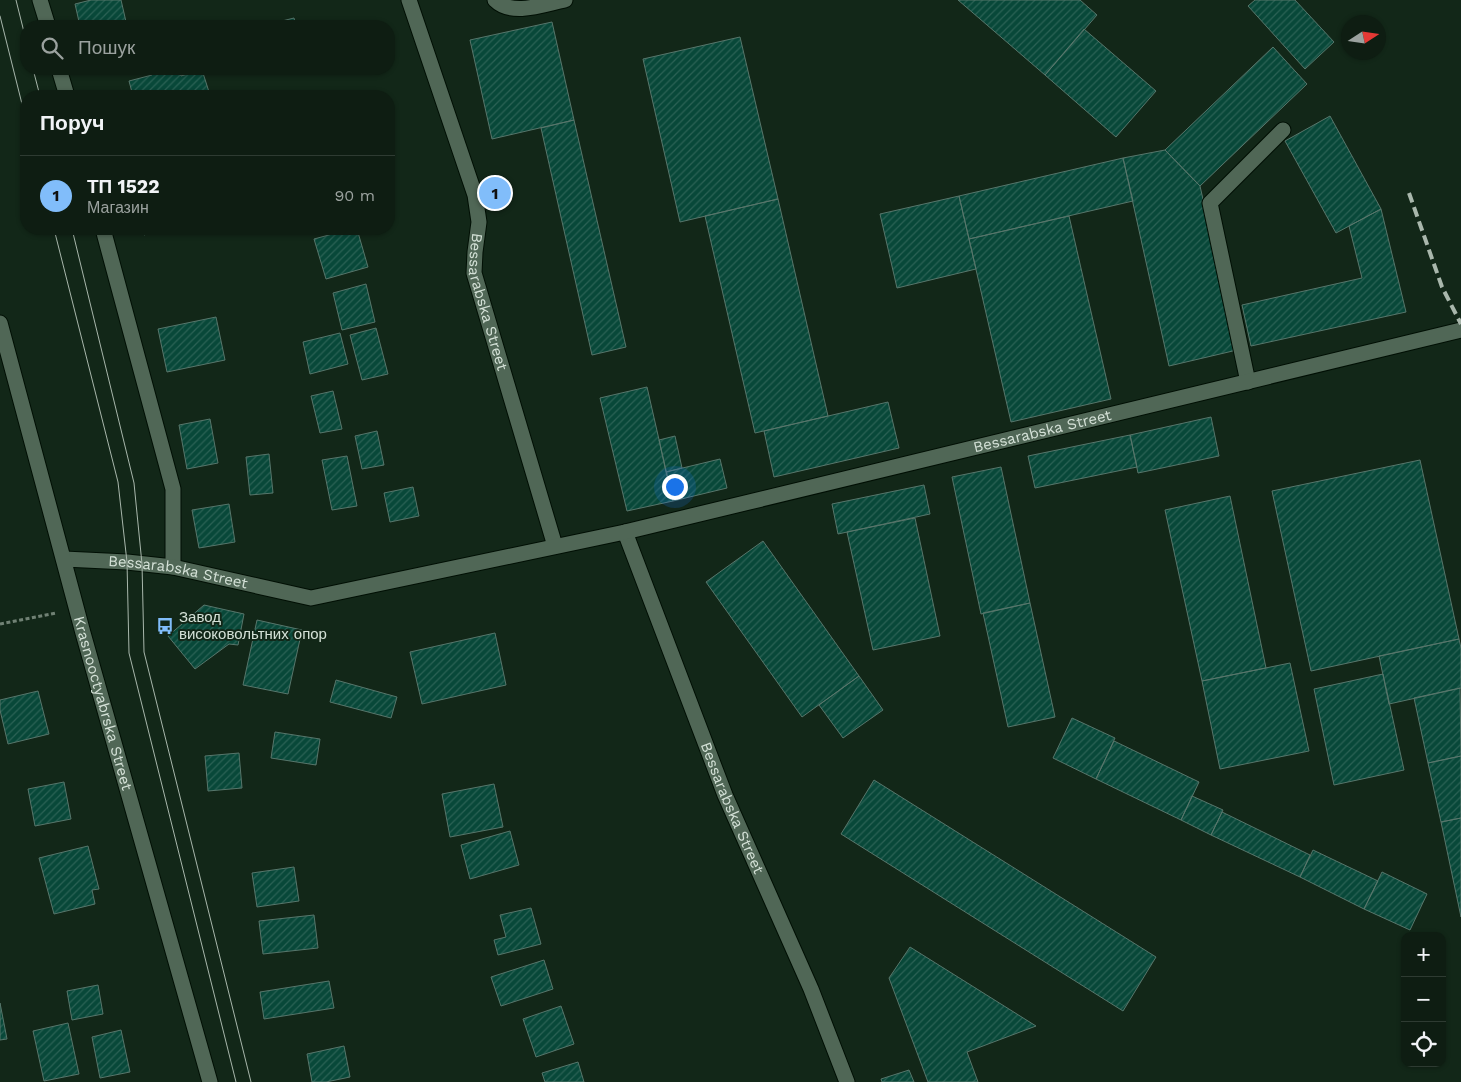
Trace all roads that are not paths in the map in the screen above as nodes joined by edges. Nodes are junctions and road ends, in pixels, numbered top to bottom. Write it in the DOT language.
graph roads {
  1 [pos="40,0"];
  2 [pos="409,0"];
  3 [pos="496,0"];
  4 [pos="565,0"];
  5 [pos="46,20"];
  6 [pos="61,75"];
  7 [pos="64,90"];
  8 [pos="1283,130"];
  9 [pos="104,235"];
  10 [pos="0,324"];
  11 [pos="1461,330"];
  12 [pos="1248,382"];
  13 [pos="625,532"];
  14 [pos="555,546"];
  15 [pos="64,559"];
  16 [pos="173,567"];
  17 [pos="210,1082"];
  18 [pos="847,1082"];
  1 -- 5 [label="street"];
  2 -- 14 [label="street, Bessarabska Street"];
  3 -- 4 [label="street"];
  6 -- 7 [label="street"];
  8 -- 12 [label="street"];
  9 -- 16 [label="street"];
  10 -- 15 [label="street, Krasnooctyabrska Street"];
  11 -- 12 [label="street, Bessarabska Street"];
  12 -- 13 [label="street, Bessarabska Street"];
  13 -- 14 [label="street, Bessarabska Street"];
  13 -- 18 [label="street, Bessarabska Street"];
  14 -- 16 [label="street, Bessarabska Street"];
  15 -- 16 [label="street, Bessarabska Street"];
  15 -- 17 [label="street, Krasnooctyabrska Street"];
}
